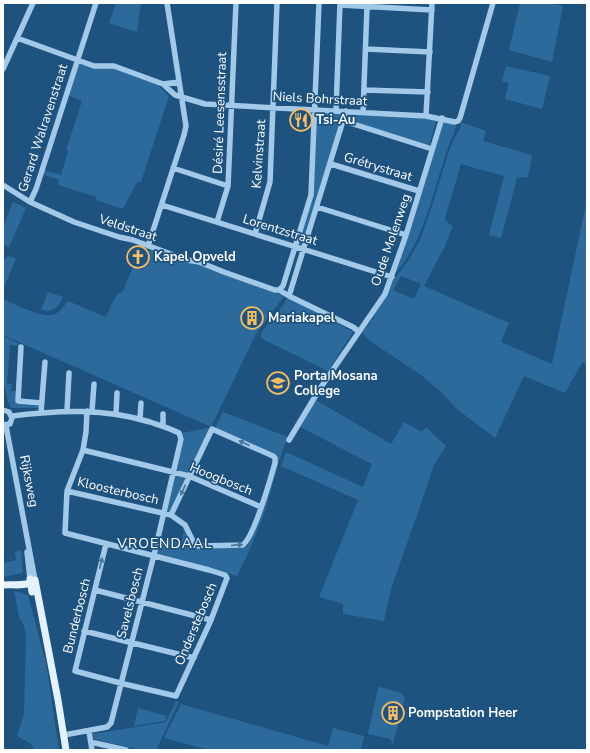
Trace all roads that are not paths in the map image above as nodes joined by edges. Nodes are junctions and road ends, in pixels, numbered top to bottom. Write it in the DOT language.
graph roads {
  1 [pos="33,3"];
  2 [pos="96,3"];
  3 [pos="167,3"];
  4 [pos="236,3"];
  5 [pos="278,3"];
  6 [pos="319,3"];
  7 [pos="432,3"];
  8 [pos="493,3"];
  9 [pos="340,4"];
  10 [pos="387,5"];
  11 [pos="368,7"];
  12 [pos="432,10"];
  13 [pos="17,38"];
  14 [pos="366,49"];
  15 [pos="430,52"];
  16 [pos="77,61"];
  17 [pos="3,69"];
  18 [pos="179,82"];
  19 [pos="163,84"];
  20 [pos="364,90"];
  21 [pos="428,92"];
  22 [pos="182,97"];
  23 [pos="232,105"];
  24 [pos="273,107"];
  25 [pos="314,110"];
  26 [pos="336,111"];
  27 [pos="346,111"];
  28 [pos="363,112"];
  29 [pos="426,116"];
  30 [pos="442,118"];
  31 [pos="344,122"];
  32 [pos="432,149"];
  33 [pos="331,164"];
  34 [pos="173,168"];
  35 [pos="3,185"];
  36 [pos="228,186"];
  37 [pos="419,190"];
  38 [pos="30,202"];
  39 [pos="162,205"];
  40 [pos="317,207"];
  41 [pos="217,222"];
  42 [pos="255,234"];
  43 [pos="406,235"];
  44 [pos="148,246"];
  45 [pos="296,246"];
  46 [pos="304,249"];
  47 [pos="392,277"];
  48 [pos="279,290"];
  49 [pos="289,296"];
  50 [pos="358,331"];
  51 [pos="21,347"];
  52 [pos="45,362"];
  53 [pos="69,374"];
  54 [pos="94,384"];
  55 [pos="117,393"];
  56 [pos="42,403"];
  57 [pos="141,403"];
  58 [pos="3,410"];
  59 [pos="67,411"];
  60 [pos="90,411"];
  61 [pos="42,412"];
  62 [pos="116,414"];
  63 [pos="163,414"];
  64 [pos="12,416"];
  65 [pos="140,419"];
  66 [pos="4,426"];
  67 [pos="162,426"];
  68 [pos="289,440"];
  69 [pos="83,450"];
  70 [pos="173,473"];
  71 [pos="189,476"];
  72 [pos="67,491"];
  73 [pos="261,507"];
  74 [pos="164,513"];
  75 [pos="171,515"];
  76 [pos="106,544"];
  77 [pos="154,555"];
  78 [pos="32,581"];
  79 [pos="7,584"];
  80 [pos="94,590"];
  81 [pos="142,602"];
  82 [pos="211,620"];
  83 [pos="84,631"];
  84 [pos="132,642"];
  85 [pos="194,658"];
  86 [pos="120,683"];
  87 [pos="89,731"];
  88 [pos="64,735"];
  89 [pos="91,743"];
  90 [pos="66,750"];
  91 [pos="92,750"];
  92 [pos="126,750"];
  1 -- 13 [label="street"];
  2 -- 16 [label="street, Gerard Walravenstraat"];
  3 -- 18 [label="street"];
  4 -- 23 [label="street, Désiré Leesensstraat"];
  5 -- 24 [label="street, Kelvinstraat"];
  6 -- 25 [label="street"];
  7 -- 12 [label="street"];
  8 -- 30 [label="street, Niels Bohrstraat"];
  9 -- 11 [label="street"];
  9 -- 26 [label="street"];
  10 -- 11 [label="street"];
  10 -- 12 [label="street"];
  11 -- 14 [label="street"];
  12 -- 15 [label="street"];
  13 -- 16 [label="street"];
  13 -- 17 [label="street"];
  14 -- 15 [label="street"];
  14 -- 20 [label="street"];
  15 -- 21 [label="street"];
  16 -- 19 [label="street"];
  16 -- 38 [label="street, Gerard Walravenstraat"];
  18 -- 19 [label="street"];
  18 -- 22 [label="street"];
  19 -- 22 [label="street, Niels Bohrstraat"];
  20 -- 21 [label="street"];
  20 -- 28 [label="street"];
  21 -- 29 [label="street"];
  22 -- 23 [label="street, Niels Bohrstraat"];
  22 -- 34 [label="street"];
  23 -- 24 [label="street, Niels Bohrstraat"];
  23 -- 36 [label="street, Désiré Leesensstraat"];
  24 -- 25 [label="street, Niels Bohrstraat"];
  24 -- 42 [label="street, Kelvinstraat"];
  25 -- 26 [label="street, Niels Bohrstraat"];
  25 -- 45 [label="street"];
  26 -- 27 [label="street, Niels Bohrstraat"];
  27 -- 28 [label="street, Niels Bohrstraat"];
  27 -- 31 [label="street"];
  28 -- 29 [label="street, Niels Bohrstraat"];
  29 -- 30 [label="street, Niels Bohrstraat"];
  30 -- 32 [label="street, Oude Molenweg"];
  31 -- 32 [label="street"];
  31 -- 33 [label="street"];
  32 -- 37 [label="street, Oude Molenweg"];
  33 -- 37 [label="street, Grétrystraat"];
  33 -- 40 [label="street"];
  34 -- 36 [label="street"];
  34 -- 39 [label="street"];
  35 -- 38 [label="street, Veldstraat"];
  36 -- 41 [label="street, Désiré Leesensstraat"];
  37 -- 43 [label="street, Oude Molenweg"];
  38 -- 44 [label="street, Veldstraat"];
  39 -- 41 [label="street, Lorentzstraat"];
  39 -- 44 [label="street"];
  40 -- 43 [label="street"];
  40 -- 46 [label="street"];
  41 -- 42 [label="street, Lorentzstraat"];
  42 -- 45 [label="street, Lorentzstraat"];
  43 -- 47 [label="street, Oude Molenweg"];
  44 -- 48 [label="street, Veldstraat"];
  45 -- 46 [label="street, Lorentzstraat"];
  45 -- 48 [label="street"];
  46 -- 47 [label="street, Lorentzstraat"];
  46 -- 49 [label="street"];
  47 -- 50 [label="street, Oude Molenweg"];
  48 -- 49 [label="street, Veldstraat"];
  49 -- 50 [label="street, Veldstraat"];
  50 -- 68 [label="street, Oude Molenweg"];
  51 -- 56 [label="street"];
  52 -- 56 [label="street"];
  53 -- 59 [label="street"];
  54 -- 60 [label="street"];
  55 -- 62 [label="street"];
  56 -- 61 [label="street"];
  57 -- 65 [label="street"];
  58 -- 64 [label="street"];
  59 -- 60 [label="street, Savelsbosch"];
  59 -- 61 [label="street, Savelsbosch"];
  60 -- 62 [label="street, Savelsbosch"];
  60 -- 69 [label="street"];
  61 -- 64 [label="street, Savelsbosch"];
  62 -- 65 [label="street, Savelsbosch"];
  63 -- 67 [label="street"];
  64 -- 66 [label="street"];
  65 -- 67 [label="street, Savelsbosch"];
  66 -- 78 [label="street, Rijksweg"];
  67 -- 70 [label="street, Savelsbosch"];
  69 -- 70 [label="street, Hoogbosch"];
  69 -- 72 [label="street"];
  70 -- 71 [label="street, Hoogbosch"];
  70 -- 74 [label="street, Savelsbosch"];
  71 -- 73 [label="street, Hoogbosch"];
  73 -- 71 [label="street, one-way"];
  71 -- 75 [label="street, one-way"];
  72 -- 74 [label="street, Kloosterbosch"];
  72 -- 76 [label="street, Onderstebosch"];
  75 -- 73 [label="street, one-way"];
  74 -- 75 [label="street, Kloosterbosch"];
  74 -- 77 [label="street, Savelsbosch"];
  76 -- 77 [label="street, Onderstebosch"];
  80 -- 76 [label="street, Bunderbosch, one-way"];
  77 -- 81 [label="street, Savelsbosch"];
  77 -- 82 [label="street, Onderstebosch"];
  78 -- 79 [label="main road"];
  78 -- 88 [label="main road, Rijksweg"];
  80 -- 81 [label="street"];
  80 -- 83 [label="street, Bunderbosch"];
  81 -- 82 [label="street"];
  81 -- 84 [label="street, Savelsbosch"];
  82 -- 85 [label="street, Onderstebosch"];
  83 -- 84 [label="street"];
  83 -- 86 [label="street, Bunderbosch"];
  84 -- 85 [label="street"];
  84 -- 86 [label="street, Savelsbosch"];
  85 -- 86 [label="street, Onderstebosch"];
  86 -- 87 [label="street, Savelsbosch"];
  87 -- 88 [label="street, Savelsbosch"];
  87 -- 89 [label="street"];
  88 -- 90 [label="main road, Rijksweg"];
  89 -- 91 [label="street"];
  89 -- 92 [label="street"];
}
